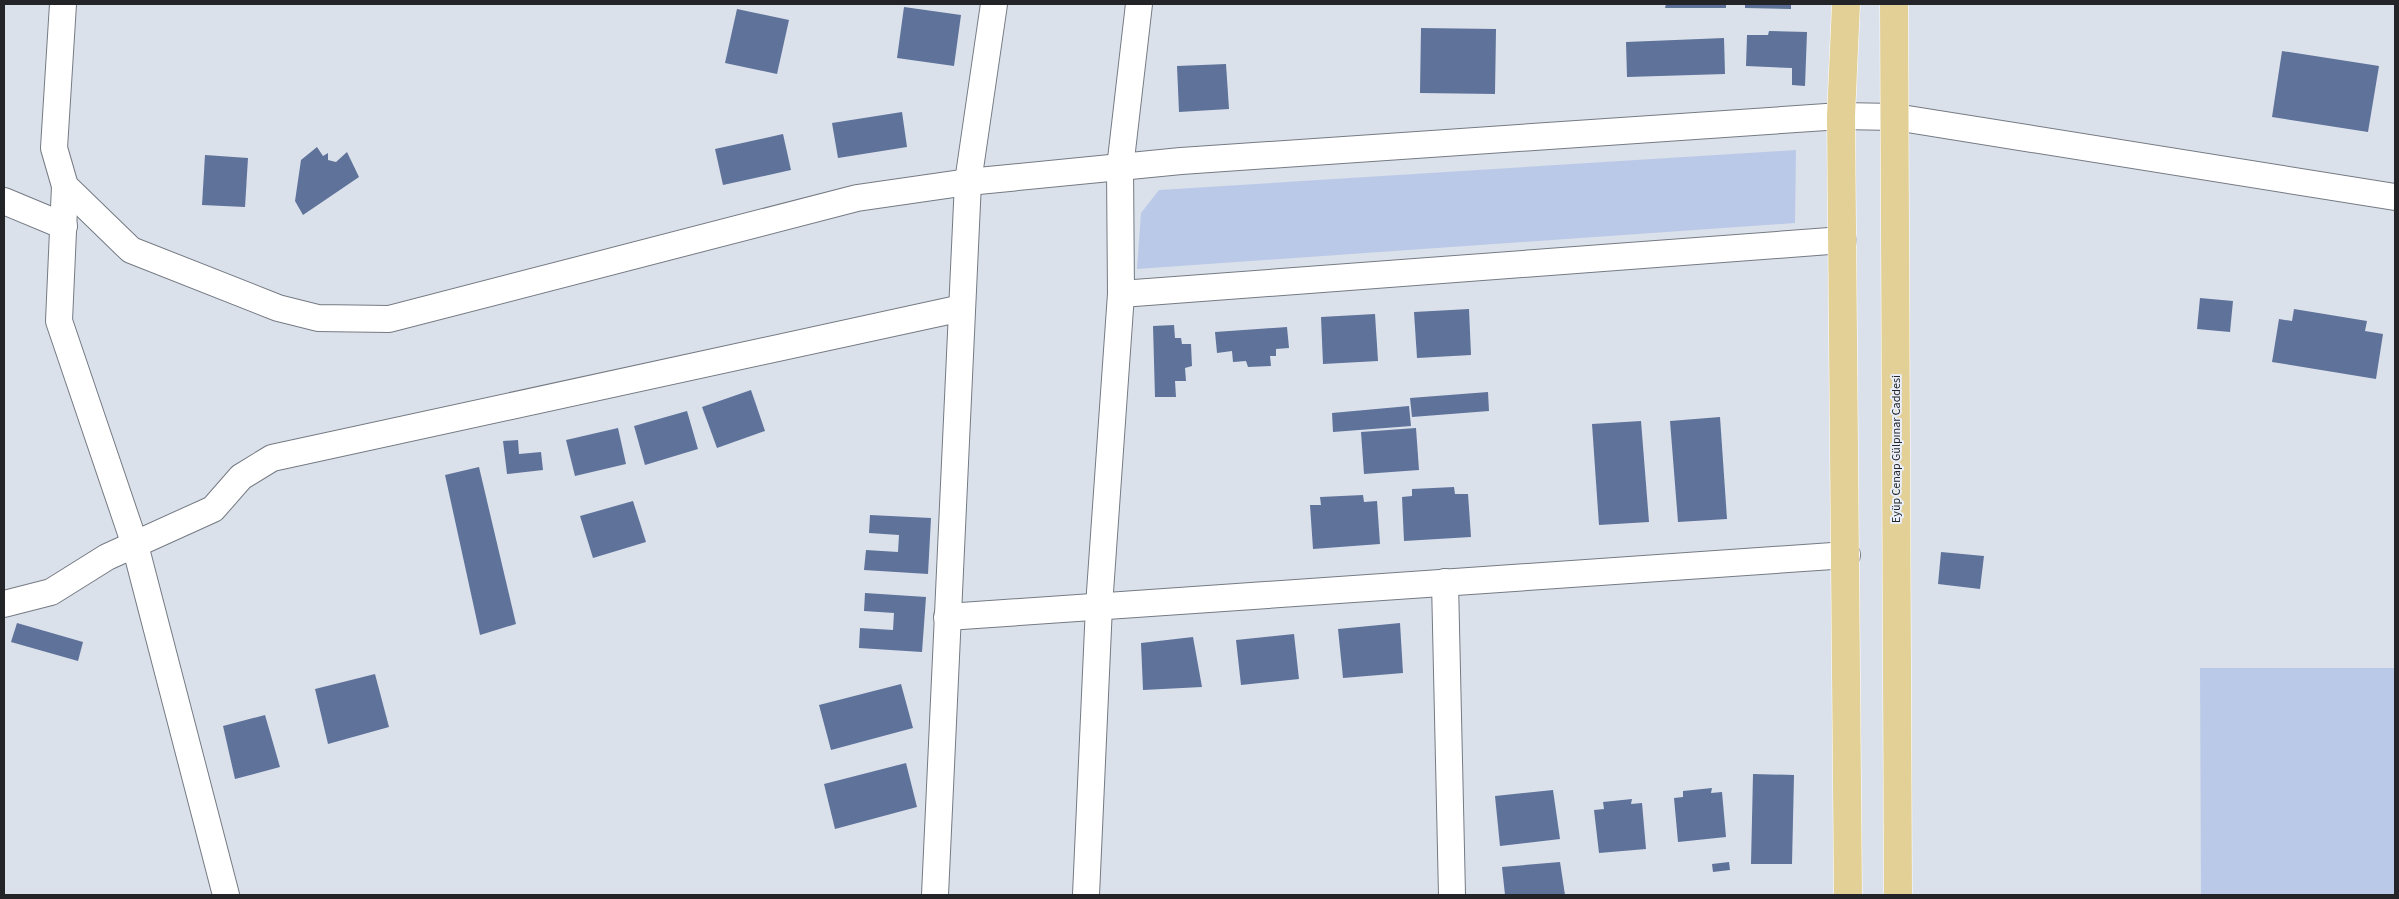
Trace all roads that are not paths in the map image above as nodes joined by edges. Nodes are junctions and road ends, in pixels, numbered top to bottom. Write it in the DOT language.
graph roads {
  1 [pos="63,4"];
  2 [pos="994,4"];
  3 [pos="1139,4"];
  4 [pos="1846,4"];
  5 [pos="1894,4"];
  6 [pos="1841,116"];
  7 [pos="1895,117"];
  8 [pos="1120,168"];
  9 [pos="968,182"];
  10 [pos="65,186"];
  11 [pos="2395,197"];
  12 [pos="4,201"];
  13 [pos="64,226"];
  14 [pos="1843,240"];
  15 [pos="1121,294"];
  16 [pos="962,308"];
  17 [pos="135,545"];
  18 [pos="1847,555"];
  19 [pos="1445,582"];
  20 [pos="4,604"];
  21 [pos="1099,606"];
  22 [pos="947,617"];
  23 [pos="226,895"];
  24 [pos="935,895"];
  25 [pos="1086,895"];
  26 [pos="1452,895"];
  27 [pos="1848,895"];
  28 [pos="1898,895"];
  1 -- 10 [label="street"];
  2 -- 9 [label="street"];
  3 -- 8 [label="street"];
  4 -- 6 [label="main road"];
  5 -- 7 [label="main road, Eyüp Cenap Gülpınar Caddesi"];
  6 -- 7 [label="street"];
  6 -- 8 [label="street"];
  6 -- 14 [label="main road"];
  7 -- 11 [label="street"];
  7 -- 28 [label="main road, Eyüp Cenap Gülpınar Caddesi"];
  8 -- 9 [label="street"];
  8 -- 15 [label="street"];
  9 -- 10 [label="street"];
  9 -- 16 [label="street"];
  10 -- 13 [label="street"];
  12 -- 13 [label="street"];
  13 -- 17 [label="street"];
  14 -- 15 [label="street"];
  14 -- 18 [label="main road"];
  15 -- 21 [label="street"];
  16 -- 17 [label="street"];
  16 -- 22 [label="street"];
  17 -- 20 [label="street"];
  17 -- 23 [label="street"];
  18 -- 19 [label="street"];
  18 -- 27 [label="main road"];
  19 -- 21 [label="street"];
  19 -- 26 [label="street"];
  21 -- 22 [label="street"];
  21 -- 25 [label="street"];
  22 -- 24 [label="street"];
}
